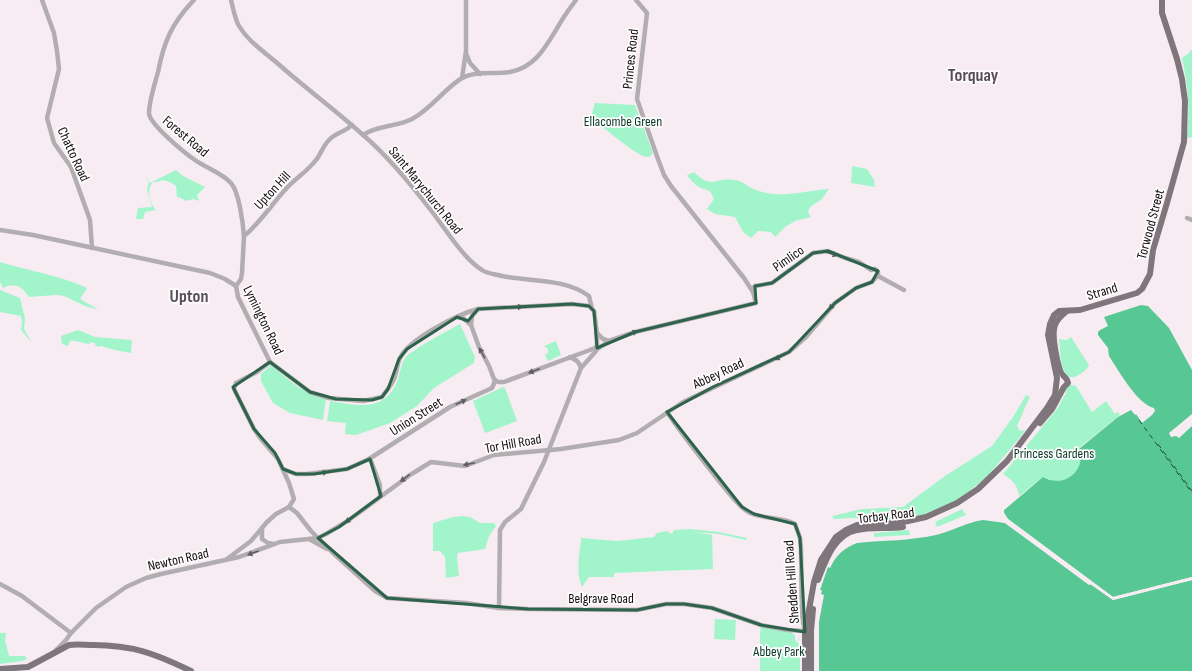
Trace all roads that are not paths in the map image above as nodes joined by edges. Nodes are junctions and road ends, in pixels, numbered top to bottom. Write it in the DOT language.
graph roads {
  1 [pos="42,0"];
  2 [pos="194,0"];
  3 [pos="232,0"];
  4 [pos="466,0"];
  5 [pos="576,0"];
  6 [pos="636,0"];
  7 [pos="1162,0"];
  8 [pos="466,51"];
  9 [pos="480,74"];
  10 [pos="462,78"];
  11 [pos="352,125"];
  12 [pos="363,135"];
  13 [pos="0,230"];
  14 [pos="244,236"];
  15 [pos="92,248"];
  16 [pos="877,276"];
  17 [pos="744,278"];
  18 [pos="236,286"];
  19 [pos="755,286"];
  20 [pos="1142,289"];
  21 [pos="904,290"];
  22 [pos="753,292"];
  23 [pos="585,293"];
  24 [pos="583,305"];
  25 [pos="478,309"];
  26 [pos="592,309"];
  27 [pos="457,316"];
  28 [pos="471,325"];
  29 [pos="597,333"];
  30 [pos="609,341"];
  31 [pos="596,348"];
  32 [pos="570,357"];
  33 [pos="270,362"];
  34 [pos="581,368"];
  35 [pos="1059,379"];
  36 [pos="497,382"];
  37 [pos="1064,387"];
  38 [pos="667,412"];
  39 [pos="548,451"];
  40 [pos="369,459"];
  41 [pos="283,469"];
  42 [pos="296,474"];
  43 [pos="289,483"];
  44 [pos="380,496"];
  45 [pos="289,507"];
  46 [pos="306,526"];
  47 [pos="262,528"];
  48 [pos="318,538"];
  49 [pos="306,539"];
  50 [pos="274,544"];
  51 [pos="332,552"];
  52 [pos="224,561"];
  53 [pos="0,584"];
  54 [pos="499,608"];
  55 [pos="808,631"];
  56 [pos="71,635"];
  57 [pos="76,644"];
  58 [pos="83,645"];
  59 [pos="67,648"];
  60 [pos="46,657"];
  61 [pos="28,667"];
  62 [pos="0,669"];
  63 [pos="191,671"];
  64 [pos="805,671"];
  65 [pos="811,671"];
  1 -- 15 [label="street, Chatto Road"];
  2 -- 14 [label="street, Forest Road"];
  3 -- 11 [label="street, Saint Marychurch Road"];
  4 -- 8 [label="street"];
  5 -- 9 [label="street"];
  6 -- 17 [label="street, Princes Road"];
  7 -- 20 [label="main road, Torwood Street"];
  8 -- 9 [label="street"];
  8 -- 10 [label="street"];
  9 -- 10 [label="street"];
  10 -- 12 [label="street"];
  11 -- 12 [label="street, Saint Marychurch Road"];
  11 -- 14 [label="street, Upton Hill"];
  12 -- 23 [label="street, Saint Marychurch Road"];
  13 -- 15 [label="street, Lymington Road"];
  14 -- 18 [label="street"];
  15 -- 18 [label="street, Lymington Road"];
  19 -- 16 [label="street, Pimlico, one-way"];
  16 -- 21 [label="street"];
  16 -- 38 [label="street, Abbey Road, one-way"];
  17 -- 19 [label="street"];
  17 -- 22 [label="street"];
  18 -- 33 [label="street, Lymington Road"];
  19 -- 22 [label="street"];
  20 -- 35 [label="main road, Strand"];
  30 -- 22 [label="street, one-way"];
  23 -- 24 [label="street"];
  23 -- 26 [label="street"];
  25 -- 24 [label="street, Lymington Road, one-way"];
  24 -- 26 [label="street"];
  25 -- 27 [label="street, Lymington Road"];
  25 -- 28 [label="street"];
  26 -- 29 [label="street"];
  27 -- 28 [label="street"];
  27 -- 33 [label="street, Lymington Road"];
  36 -- 28 [label="street, one-way"];
  29 -- 30 [label="street"];
  29 -- 31 [label="street"];
  30 -- 31 [label="street"];
  31 -- 32 [label="street, Union Street"];
  31 -- 34 [label="street, Tor Hill Road"];
  32 -- 34 [label="street"];
  32 -- 36 [label="street, Union Street, one-way"];
  33 -- 41 [label="street"];
  34 -- 39 [label="street, Tor Hill Road"];
  35 -- 37 [label="main road"];
  35 -- 37 [label="main road"];
  35 -- 55 [label="main road, Torbay Road"];
  40 -- 36 [label="street, Union Street, one-way"];
  37 -- 55 [label="main road, Torbay Road"];
  38 -- 39 [label="street, Abbey Road"];
  38 -- 55 [label="street, Shedden Hill Road"];
  39 -- 44 [label="street, Tor Hill Road, one-way"];
  39 -- 54 [label="street"];
  42 -- 40 [label="street, Union Street, one-way"];
  40 -- 44 [label="street"];
  41 -- 42 [label="street"];
  41 -- 43 [label="street"];
  42 -- 43 [label="street"];
  43 -- 45 [label="street"];
  44 -- 48 [label="street, Tor Hill Road, one-way"];
  45 -- 46 [label="street"];
  45 -- 47 [label="street, Newton Road"];
  46 -- 48 [label="street"];
  46 -- 49 [label="street"];
  47 -- 50 [label="street"];
  47 -- 52 [label="street, Newton Road"];
  48 -- 49 [label="street"];
  48 -- 51 [label="street"];
  49 -- 50 [label="street"];
  49 -- 51 [label="street"];
  50 -- 52 [label="street, one-way"];
  51 -- 54 [label="street, Belgrave Road"];
  52 -- 56 [label="street, Newton Road"];
  53 -- 56 [label="street"];
  54 -- 55 [label="street, Belgrave Road"];
  55 -- 64 [label="main road, Torbay Road"];
  55 -- 65 [label="main road, Torbay Road"];
  56 -- 57 [label="street"];
  56 -- 59 [label="street"];
  56 -- 60 [label="street, Newton Road"];
  57 -- 58 [label="main road"];
  57 -- 59 [label="main road"];
  58 -- 59 [label="main road"];
  58 -- 63 [label="main road"];
  59 -- 60 [label="main road"];
  59 -- 61 [label="main road"];
  60 -- 61 [label="main road, Newton Road"];
  61 -- 62 [label="main road, Newton Road"];
}
